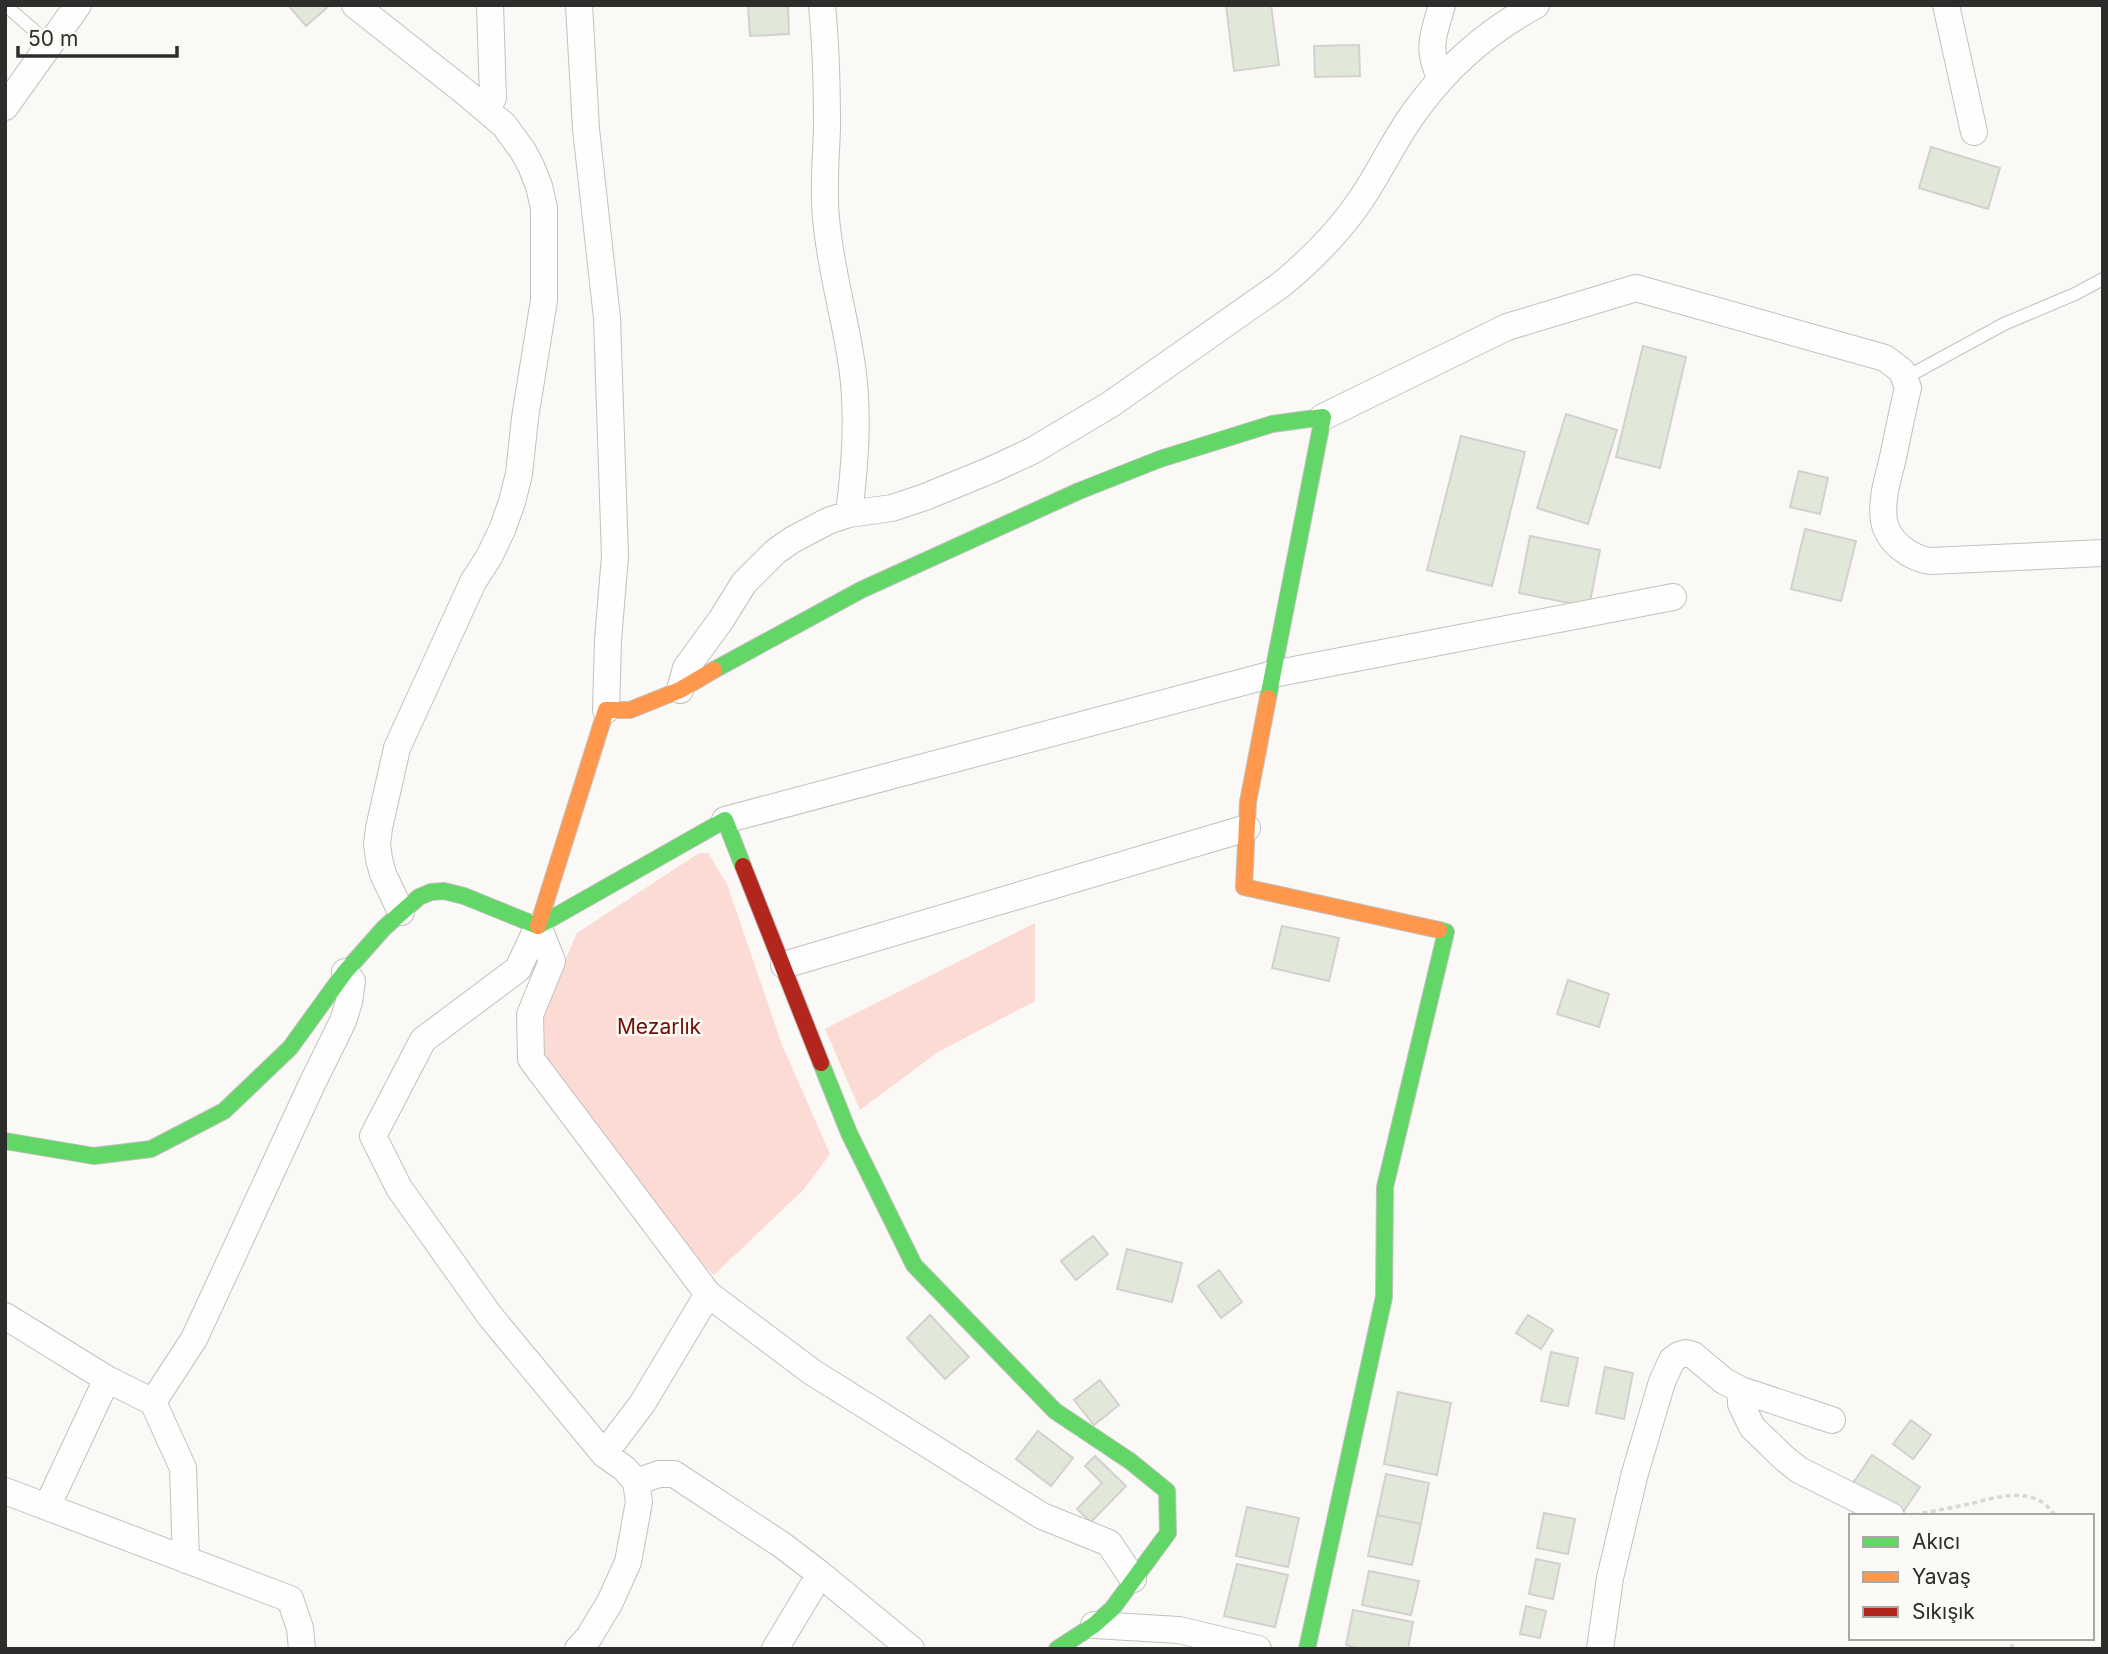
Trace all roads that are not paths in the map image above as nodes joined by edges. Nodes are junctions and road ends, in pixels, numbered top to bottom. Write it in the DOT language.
graph roads {
  1 [pos="5,5"];
  2 [pos="78,5"];
  3 [pos="355,5"];
  4 [pos="490,5"];
  5 [pos="579,5"];
  6 [pos="822,5"];
  7 [pos="1442,5"];
  8 [pos="1536,5"];
  9 [pos="1946,5"];
  10 [pos="50,44"];
  11 [pos="1441,79"];
  12 [pos="5,107"];
  13 [pos="485,109"];
  14 [pos="1974,132"];
  15 [pos="2103,279"];
  16 [pos="1905,378"];
  17 [pos="1323,417"];
  18 [pos="849,514"];
  19 [pos="2103,553"];
  20 [pos="1673,597"];
  21 [pos="1273,674"];
  22 [pos="680,690"];
  23 [pos="606,710"];
  24 [pos="725,820"];
  25 [pos="1247,828"];
  26 [pos="401,912"];
  27 [pos="538,926"];
  28 [pos="784,965"];
  29 [pos="345,972"];
  30 [pos="5,1141"];
  31 [pos="708,1294"];
  32 [pos="5,1316"];
  33 [pos="107,1379"];
  34 [pos="1741,1390"];
  35 [pos="153,1402"];
  36 [pos="1832,1420"];
  37 [pos="604,1454"];
  38 [pos="636,1482"];
  39 [pos="5,1491"];
  40 [pos="47,1507"];
  41 [pos="1887,1514"];
  42 [pos="186,1560"];
  43 [pos="820,1574"];
  44 [pos="1133,1579"];
  45 [pos="1094,1625"];
  46 [pos="302,1649"];
  47 [pos="578,1649"];
  48 [pos="775,1649"];
  49 [pos="911,1649"];
  50 [pos="1057,1649"];
  51 [pos="1258,1649"];
  52 [pos="1307,1649"];
  53 [pos="1600,1649"];
  1 -- 10 [label="lane"];
  2 -- 10 [label="street"];
  3 -- 13 [label="street"];
  4 -- 13 [label="street"];
  5 -- 23 [label="street"];
  6 -- 18 [label="street"];
  7 -- 11 [label="street"];
  8 -- 11 [label="street"];
  9 -- 14 [label="street"];
  10 -- 12 [label="street"];
  11 -- 18 [label="street"];
  13 -- 26 [label="street"];
  15 -- 16 [label="lane"];
  16 -- 17 [label="street"];
  16 -- 19 [label="street"];
  17 -- 21 [label="street"];
  17 -- 22 [label="street"];
  18 -- 22 [label="street"];
  20 -- 21 [label="street"];
  21 -- 24 [label="street"];
  21 -- 25 [label="street"];
  22 -- 23 [label="street"];
  23 -- 27 [label="street"];
  24 -- 27 [label="street"];
  24 -- 28 [label="street"];
  25 -- 28 [label="street"];
  25 -- 52 [label="street"];
  26 -- 27 [label="street"];
  26 -- 29 [label="street"];
  27 -- 31 [label="street"];
  27 -- 37 [label="street"];
  28 -- 44 [label="street"];
  29 -- 30 [label="street"];
  29 -- 35 [label="street"];
  31 -- 37 [label="street"];
  31 -- 44 [label="street"];
  32 -- 33 [label="street"];
  33 -- 35 [label="street"];
  33 -- 40 [label="street"];
  34 -- 36 [label="street"];
  34 -- 41 [label="street"];
  34 -- 53 [label="street"];
  35 -- 42 [label="street"];
  37 -- 38 [label="street"];
  38 -- 43 [label="street"];
  38 -- 47 [label="street"];
  39 -- 40 [label="street"];
  40 -- 42 [label="street"];
  42 -- 46 [label="street"];
  43 -- 48 [label="street"];
  43 -- 49 [label="street"];
  44 -- 45 [label="street"];
  45 -- 50 [label="street"];
  45 -- 51 [label="street"];
}
